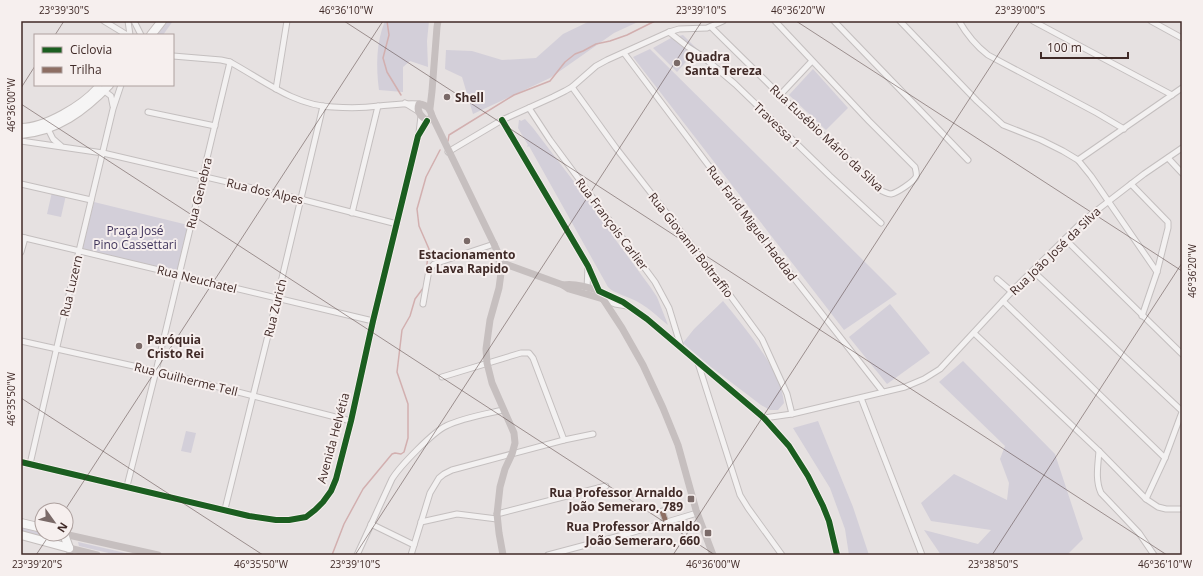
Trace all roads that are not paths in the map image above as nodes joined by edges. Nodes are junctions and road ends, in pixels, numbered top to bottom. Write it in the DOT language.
graph roads {
  1 [pos="104,21"];
  2 [pos="128,21"];
  3 [pos="134,21"];
  4 [pos="156,21"];
  5 [pos="162,21"];
  6 [pos="287,21"];
  7 [pos="438,21"];
  8 [pos="723,21"];
  9 [pos="775,21"];
  10 [pos="834,21"];
  11 [pos="900,21"];
  12 [pos="959,21"];
  13 [pos="1033,21"];
  14 [pos="1151,21"];
  15 [pos="712,27"];
  16 [pos="669,32"];
  17 [pos="125,34"];
  18 [pos="130,34"];
  19 [pos="140,34"];
  20 [pos="146,34"];
  21 [pos="152,34"];
  22 [pos="1182,37"];
  23 [pos="624,53"];
  24 [pos="174,57"];
  25 [pos="812,61"];
  26 [pos="230,62"];
  27 [pos="121,86"];
  28 [pos="105,87"];
  29 [pos="572,87"];
  30 [pos="1182,88"];
  31 [pos="276,89"];
  32 [pos="432,91"];
  33 [pos="780,95"];
  34 [pos="1172,95"];
  35 [pos="323,106"];
  36 [pos="378,106"];
  37 [pos="529,108"];
  38 [pos="113,109"];
  39 [pos="148,112"];
  40 [pos="424,113"];
  41 [pos="502,120"];
  42 [pos="214,126"];
  43 [pos="21,128"];
  44 [pos="48,129"];
  45 [pos="1124,129"];
  46 [pos="21,134"];
  47 [pos="21,141"];
  48 [pos="62,146"];
  49 [pos="1182,148"];
  50 [pos="448,152"];
  51 [pos="102,153"];
  52 [pos="1168,158"];
  53 [pos="968,160"];
  54 [pos="1078,160"];
  55 [pos="1182,173"];
  56 [pos="203,176"];
  57 [pos="21,184"];
  58 [pos="1131,184"];
  59 [pos="91,200"];
  60 [pos="300,200"];
  61 [pos="1108,201"];
  62 [pos="352,213"];
  63 [pos="397,224"];
  64 [pos="881,224"];
  65 [pos="23,237"];
  66 [pos="1065,239"];
  67 [pos="494,244"];
  68 [pos="79,251"];
  69 [pos="21,252"];
  70 [pos="500,262"];
  71 [pos="588,266"];
  72 [pos="1033,271"];
  73 [pos="1157,272"];
  74 [pos="179,275"];
  75 [pos="997,279"];
  76 [pos="563,285"];
  77 [pos="586,286"];
  78 [pos="599,291"];
  79 [pos="1012,292"];
  80 [pos="588,294"];
  81 [pos="277,299"];
  82 [pos="603,299"];
  83 [pos="1003,301"];
  84 [pos="423,304"];
  85 [pos="630,307"];
  86 [pos="1142,316"];
  87 [pos="373,321"];
  88 [pos="974,333"];
  89 [pos="21,341"];
  90 [pos="681,348"];
  91 [pos="56,349"];
  92 [pos="1182,354"];
  93 [pos="698,362"];
  94 [pos="487,363"];
  95 [pos="156,370"];
  96 [pos="442,377"];
  97 [pos="883,392"];
  98 [pos="253,396"];
  99 [pos="861,398"];
  100 [pos="503,410"];
  101 [pos="1182,412"];
  102 [pos="792,414"];
  103 [pos="764,418"];
  104 [pos="351,421"];
  105 [pos="593,434"];
  106 [pos="564,440"];
  107 [pos="1099,451"];
  108 [pos="512,454"];
  109 [pos="1165,458"];
  110 [pos="21,462"];
  111 [pos="30,464"];
  112 [pos="127,486"];
  113 [pos="606,486"];
  114 [pos="1146,499"];
  115 [pos="225,509"];
  116 [pos="1182,509"];
  117 [pos="662,511"];
  118 [pos="698,513"];
  119 [pos="497,517"];
  120 [pos="421,522"];
  121 [pos="666,522"];
  122 [pos="21,523"];
  123 [pos="371,524"];
  124 [pos="34,526"];
  125 [pos="21,535"];
  126 [pos="74,536"];
  127 [pos="414,545"];
  128 [pos="70,551"];
  129 [pos="97,555"];
  130 [pos="158,555"];
  131 [pos="357,555"];
  132 [pos="411,555"];
  133 [pos="504,555"];
  134 [pos="548,555"];
  135 [pos="713,555"];
  136 [pos="782,555"];
  137 [pos="837,555"];
  138 [pos="922,555"];
  139 [pos="1154,555"];
  1 -- 17 [label="street"];
  2 -- 18 [label="street"];
  3 -- 19 [label="street"];
  4 -- 20 [label="main road"];
  5 -- 21 [label="main road"];
  6 -- 31 [label="street"];
  7 -- 32 [label="main road"];
  8 -- 15 [label="street"];
  9 -- 25 [label="street, Rua Eusébio Mário da Silva"];
  10 -- 53 [label="street"];
  11 -- 54 [label="street"];
  12 -- 45 [label="street"];
  13 -- 34 [label="street"];
  14 -- 22 [label="street"];
  15 -- 16 [label="street"];
  15 -- 33 [label="street, Rua Eusébio Mário da Silva"];
  16 -- 23 [label="street"];
  16 -- 64 [label="street, Travessa 1"];
  23 -- 29 [label="street"];
  23 -- 97 [label="street, Rua Farid Miguel Haddad"];
  24 -- 26 [label="street"];
  25 -- 33 [label="street"];
  25 -- 33 [label="street, Rua Eusébio Mário da Silva"];
  26 -- 31 [label="street"];
  26 -- 42 [label="street, Rua Genebra"];
  27 -- 38 [label="street, Rua Luzern"];
  28 -- 38 [label="street"];
  28 -- 43 [label="main road"];
  28 -- 44 [label="main road"];
  29 -- 37 [label="street"];
  29 -- 102 [label="street, Rua Giovanni Boltraffio"];
  30 -- 34 [label="street"];
  31 -- 35 [label="street"];
  32 -- 40 [label="main road"];
  32 -- 40 [label="main road"];
  34 -- 45 [label="street"];
  35 -- 36 [label="street"];
  35 -- 60 [label="street, Rua Zurich"];
  36 -- 40 [label="street"];
  36 -- 62 [label="street"];
  37 -- 41 [label="street"];
  37 -- 90 [label="street, Rua François Carlier"];
  38 -- 51 [label="street, Rua Luzern"];
  39 -- 42 [label="street"];
  40 -- 50 [label="main road"];
  40 -- 63 [label="street, Avenida Helvétia"];
  41 -- 50 [label="street"];
  41 -- 71 [label="street"];
  42 -- 56 [label="street, Rua Genebra"];
  44 -- 46 [label="main road"];
  44 -- 48 [label="street"];
  45 -- 54 [label="street"];
  47 -- 48 [label="street, Rua dos Alpes"];
  48 -- 51 [label="street, Rua dos Alpes"];
  49 -- 52 [label="street, Rua João José da Silva"];
  50 -- 67 [label="main road"];
  51 -- 56 [label="street, Rua dos Alpes"];
  51 -- 59 [label="street, Rua Luzern"];
  52 -- 55 [label="street"];
  52 -- 58 [label="street, Rua João José da Silva"];
  54 -- 61 [label="street"];
  56 -- 60 [label="street, Rua dos Alpes"];
  56 -- 74 [label="street, Rua Genebra"];
  57 -- 59 [label="street"];
  58 -- 61 [label="street, Rua João José da Silva"];
  58 -- 73 [label="street"];
  59 -- 68 [label="street, Rua Luzern"];
  60 -- 62 [label="street, Rua dos Alpes"];
  60 -- 81 [label="street, Rua Zurich"];
  61 -- 66 [label="street, Rua João José da Silva"];
  61 -- 73 [label="street"];
  62 -- 63 [label="street, Rua dos Alpes"];
  63 -- 87 [label="street, Avenida Helvétia"];
  65 -- 68 [label="street, Rua Neuchatel"];
  65 -- 69 [label="street"];
  66 -- 72 [label="street, Rua João José da Silva"];
  66 -- 86 [label="street"];
  67 -- 70 [label="main road"];
  67 -- 84 [label="street"];
  68 -- 74 [label="street, Rua Neuchatel"];
  68 -- 91 [label="street, Rua Luzern"];
  70 -- 76 [label="main road"];
  70 -- 94 [label="main road"];
  71 -- 77 [label="street"];
  71 -- 78 [label="street"];
  72 -- 79 [label="street, Rua João José da Silva"];
  72 -- 101 [label="street"];
  73 -- 86 [label="street"];
  74 -- 81 [label="street, Rua Neuchatel"];
  74 -- 95 [label="street, Rua Genebra"];
  75 -- 79 [label="street"];
  76 -- 77 [label="main road"];
  76 -- 80 [label="main road"];
  77 -- 78 [label="main road"];
  77 -- 80 [label="street"];
  78 -- 82 [label="main road"];
  78 -- 85 [label="street"];
  79 -- 83 [label="street, Rua João José da Silva"];
  80 -- 82 [label="main road"];
  81 -- 87 [label="street, Rua Neuchatel"];
  81 -- 98 [label="street, Rua Zurich"];
  82 -- 85 [label="street"];
  82 -- 118 [label="main road"];
  83 -- 88 [label="street, Rua João José da Silva"];
  83 -- 109 [label="street"];
  85 -- 90 [label="street"];
  86 -- 92 [label="street"];
  87 -- 104 [label="street, Avenida Helvétia"];
  88 -- 97 [label="street, Rua João José da Silva"];
  88 -- 107 [label="street"];
  89 -- 91 [label="street, Rua Guilherme Tell"];
  90 -- 93 [label="street"];
  91 -- 95 [label="street, Rua Guilherme Tell"];
  91 -- 111 [label="street, Rua Luzern"];
  93 -- 103 [label="street"];
  93 -- 136 [label="street"];
  94 -- 96 [label="street"];
  94 -- 100 [label="main road"];
  94 -- 106 [label="street"];
  95 -- 98 [label="street, Rua Guilherme Tell"];
  95 -- 112 [label="street, Rua Genebra"];
  97 -- 99 [label="street, Rua João José da Silva"];
  98 -- 104 [label="street, Rua Guilherme Tell"];
  98 -- 115 [label="street, Rua Zurich"];
  99 -- 102 [label="street, Rua João José da Silva"];
  99 -- 138 [label="street"];
  100 -- 108 [label="main road"];
  100 -- 123 [label="street"];
  101 -- 109 [label="street"];
  102 -- 103 [label="street, Rua João José da Silva"];
  103 -- 137 [label="street"];
  104 -- 115 [label="street, Avenida Helvétia"];
  105 -- 106 [label="street"];
  106 -- 108 [label="street"];
  107 -- 114 [label="street"];
  107 -- 139 [label="street"];
  108 -- 119 [label="main road"];
  108 -- 120 [label="street"];
  109 -- 114 [label="street"];
  110 -- 111 [label="street, Avenida Helvétia"];
  111 -- 112 [label="street, Avenida Helvétia"];
  112 -- 115 [label="street, Avenida Helvétia"];
  113 -- 119 [label="street"];
  114 -- 116 [label="street"];
  117 -- 121 [label="street"];
  118 -- 121 [label="street"];
  118 -- 135 [label="main road"];
  119 -- 120 [label="street"];
  119 -- 133 [label="main road"];
  120 -- 127 [label="street"];
  121 -- 134 [label="street"];
  122 -- 124 [label="main road"];
  123 -- 127 [label="street"];
  123 -- 131 [label="street"];
  125 -- 128 [label="main road"];
  126 -- 130 [label="main road"];
  127 -- 132 [label="street"];
  128 -- 129 [label="main road"];
}
